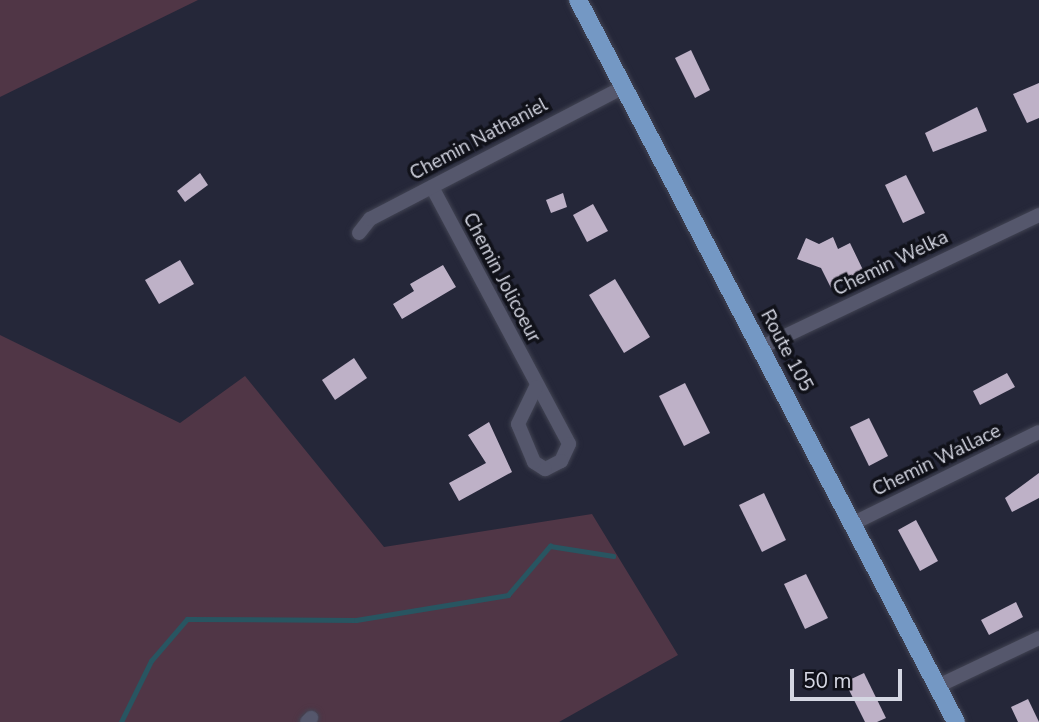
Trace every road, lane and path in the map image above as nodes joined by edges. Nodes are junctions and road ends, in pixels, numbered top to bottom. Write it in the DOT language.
graph roads {
  1 [pos="578,0"];
  2 [pos="622,88"];
  3 [pos="432,187"];
  4 [pos="1039,215"];
  5 [pos="359,233"];
  6 [pos="760,348"];
  7 [pos="536,387"];
  8 [pos="1039,432"];
  9 [pos="852,524"];
  10 [pos="1039,638"];
  11 [pos="938,686"];
  12 [pos="956,722"];
  1 -- 2 [label="main road, Route 105"];
  2 -- 3 [label="street, Chemin Nathaniel"];
  2 -- 6 [label="main road, Route 105"];
  3 -- 5 [label="street, Chemin Nathaniel"];
  3 -- 7 [label="street, Chemin Jolicoeur"];
  4 -- 6 [label="street, Chemin Welka"];
  6 -- 9 [label="main road, Route 105"];
  7 -- 7 [label="street, Chemin Jolicoeur"];
  8 -- 9 [label="street, Chemin Wallace"];
  9 -- 11 [label="main road, Route 105"];
  10 -- 11 [label="street"];
  11 -- 12 [label="main road, Route 105"];
}
